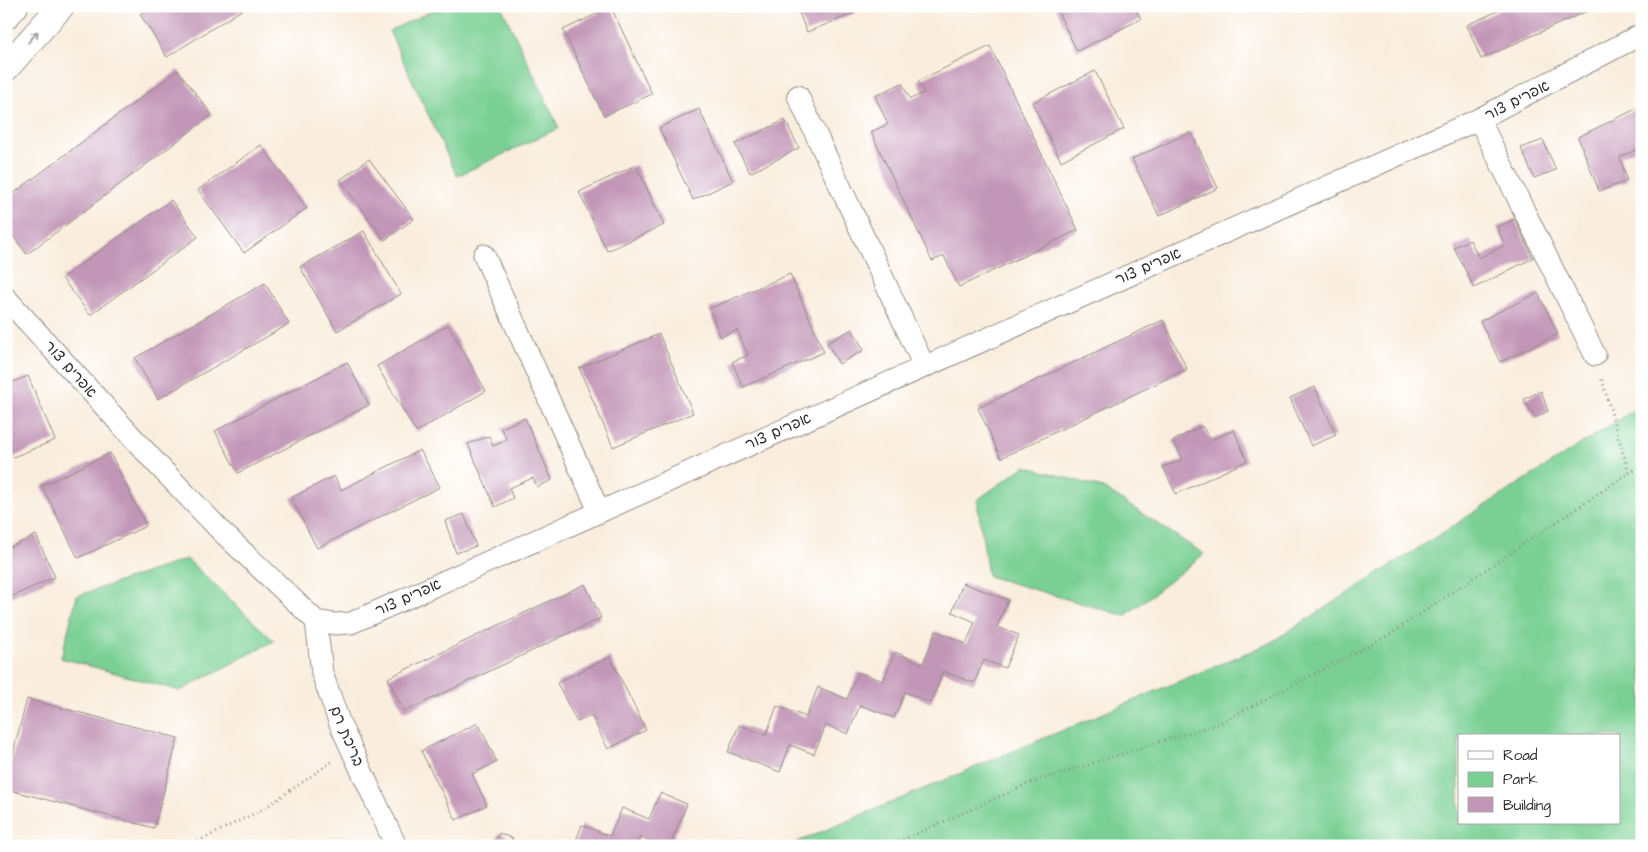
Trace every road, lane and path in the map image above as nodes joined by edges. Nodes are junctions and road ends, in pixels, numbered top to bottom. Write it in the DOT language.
graph roads {
  1 [pos="14,6"];
  2 [pos="61,6"];
  3 [pos="6,16"];
  4 [pos="1642,34"];
  5 [pos="6,68"];
  6 [pos="798,96"];
  7 [pos="1479,119"];
  8 [pos="484,255"];
  9 [pos="6,298"];
  10 [pos="1595,355"];
  11 [pos="924,366"];
  12 [pos="1642,466"];
  13 [pos="1629,474"];
  14 [pos="599,511"];
  15 [pos="316,621"];
  16 [pos="351,749"];
  17 [pos="189,846"];
  18 [pos="396,846"];
  19 [pos="889,846"];
  1 -- 3 [label="street"];
  5 -- 2 [label="street, one-way"];
  4 -- 7 [label="street, אפרים צור"];
  6 -- 11 [label="street"];
  7 -- 10 [label="street"];
  7 -- 11 [label="street, אפרים צור"];
  8 -- 14 [label="street"];
  9 -- 15 [label="street, אפרים צור"];
  10 -- 13 [label="path"];
  11 -- 14 [label="street, אפרים צור"];
  12 -- 13 [label="path"];
  13 -- 19 [label="path"];
  14 -- 15 [label="street, אפרים צור"];
  15 -- 16 [label="street, בריכת רם"];
  16 -- 17 [label="path"];
  16 -- 18 [label="street, בריכת רם"];
}
